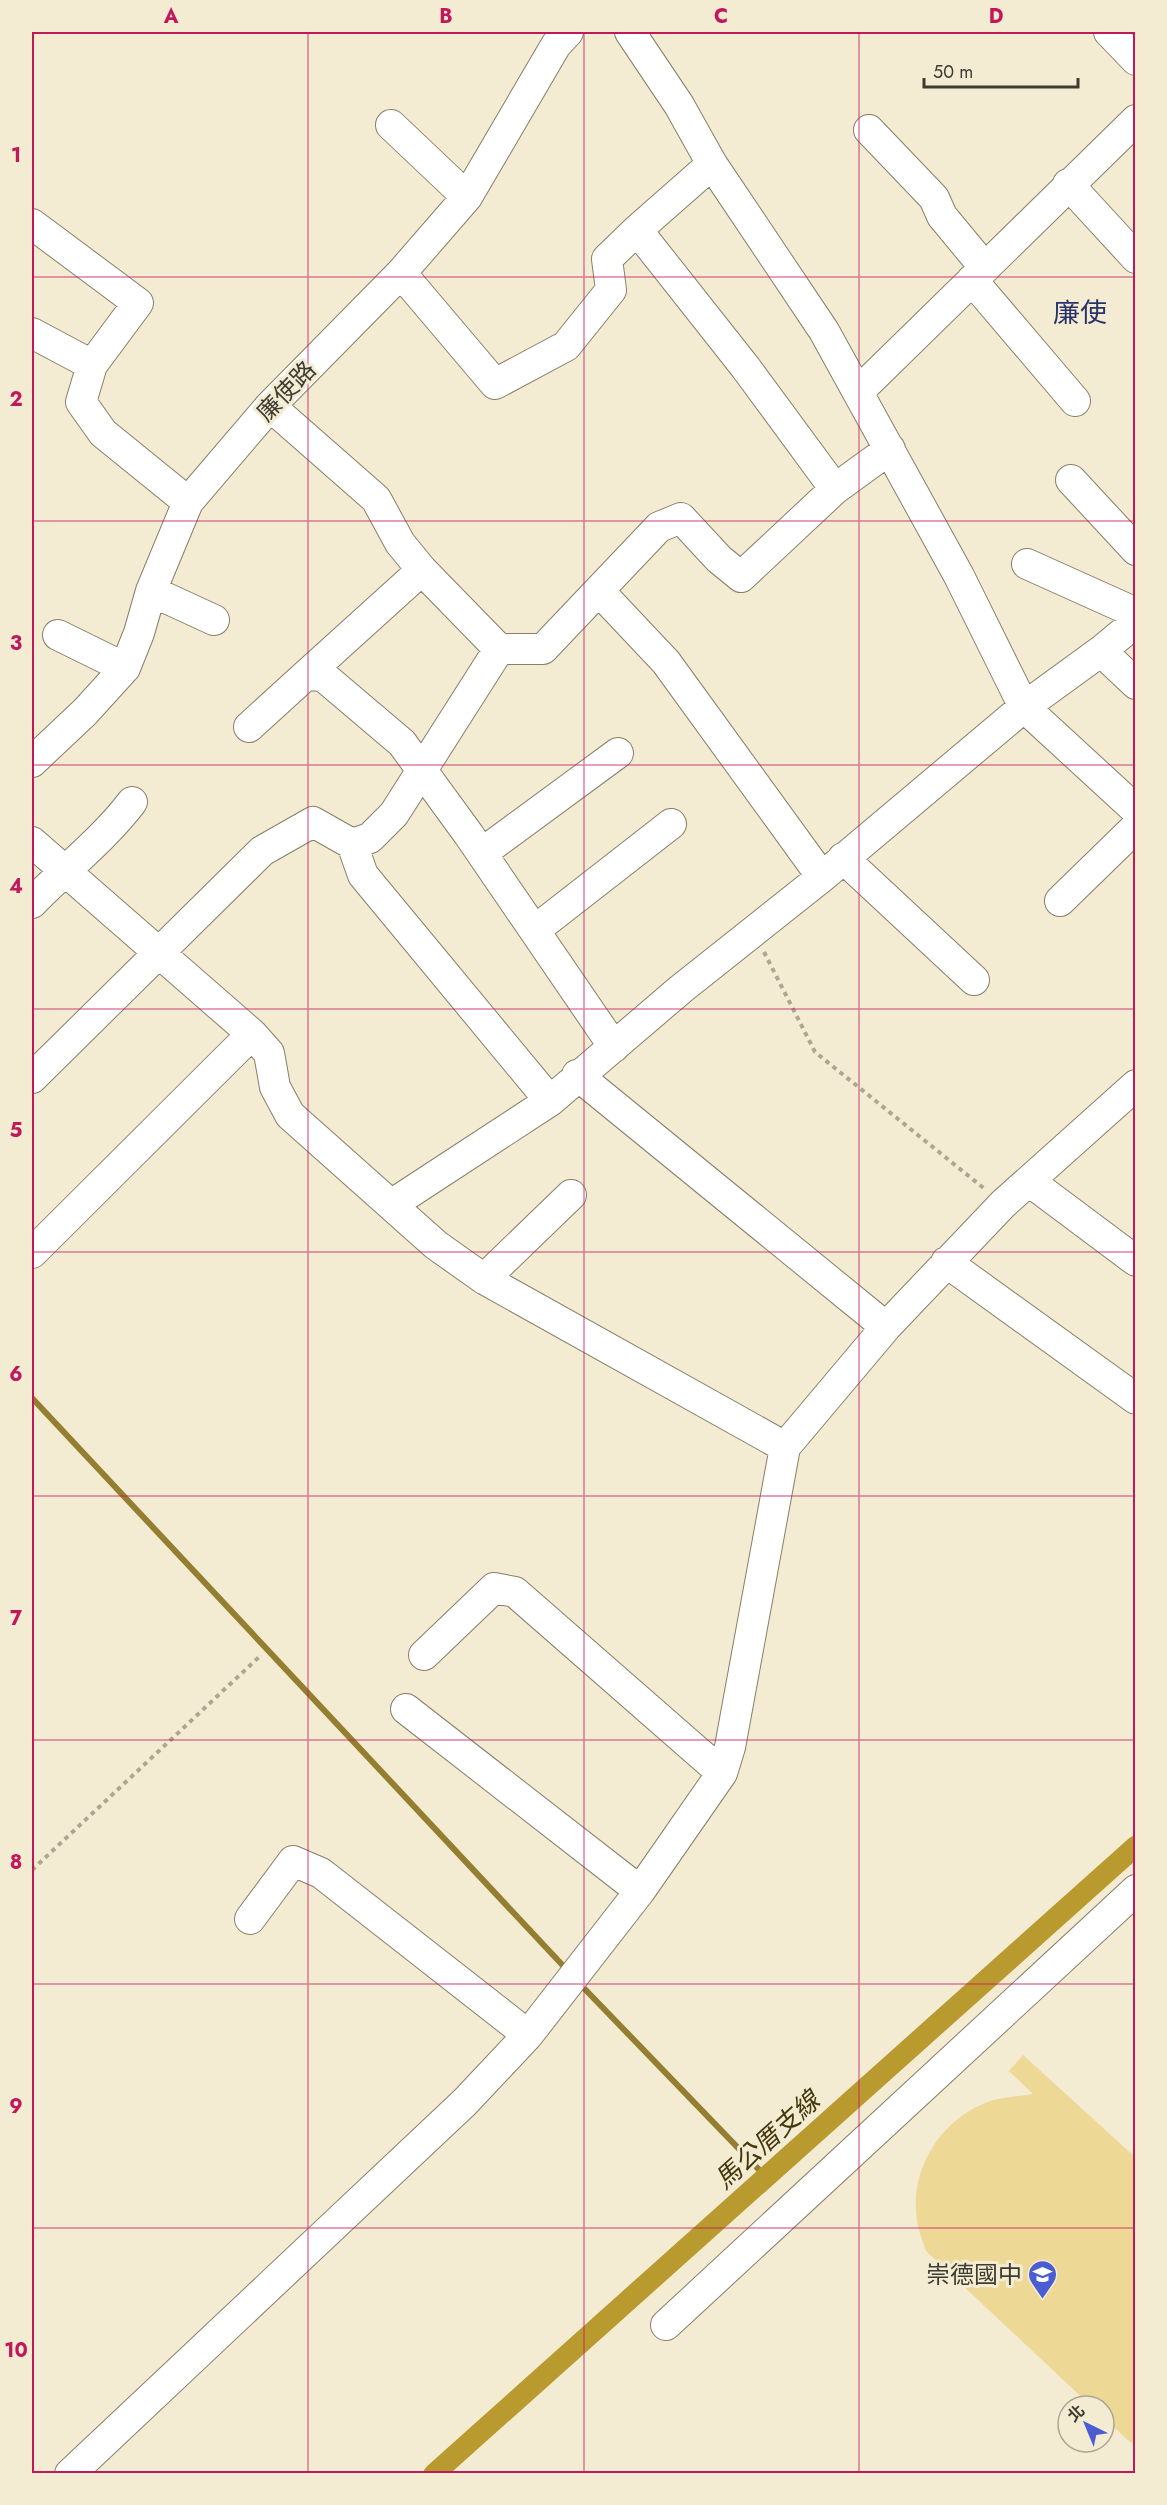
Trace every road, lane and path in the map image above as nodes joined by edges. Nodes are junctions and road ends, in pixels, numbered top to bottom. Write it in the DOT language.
graph roads {
  1 [pos="568,32"];
  2 [pos="630,32"];
  3 [pos="1109,32"];
  4 [pos="1136,60"];
  5 [pos="1136,120"];
  6 [pos="391,125"];
  7 [pos="869,130"];
  8 [pos="712,164"];
  9 [pos="1068,184"];
  10 [pos="467,197"];
  11 [pos="32,224"];
  12 [pos="637,230"];
  13 [pos="1136,258"];
  14 [pos="401,273"];
  15 [pos="979,274"];
  16 [pos="32,333"];
  17 [pos="92,365"];
  18 [pos="859,391"];
  19 [pos="1075,401"];
  20 [pos="270,406"];
  21 [pos="890,449"];
  22 [pos="1071,480"];
  23 [pos="835,489"];
  24 [pos="188,502"];
  25 [pos="1136,550"];
  26 [pos="1027,564"];
  27 [pos="422,570"];
  28 [pos="151,591"];
  29 [pos="599,591"];
  30 [pos="1136,613"];
  31 [pos="214,620"];
  32 [pos="1136,622"];
  33 [pos="58,634"];
  34 [pos="499,649"];
  35 [pos="1101,651"];
  36 [pos="125,668"];
  37 [pos="306,675"];
  38 [pos="1136,684"];
  39 [pos="1024,707"];
  40 [pos="249,727"];
  41 [pos="618,753"];
  42 [pos="32,761"];
  43 [pos="423,770"];
  44 [pos="132,802"];
  45 [pos="1136,810"];
  46 [pos="671,824"];
  47 [pos="1136,827"];
  48 [pos="32,842"];
  49 [pos="352,844"];
  50 [pos="482,853"];
  51 [pos="832,868"];
  52 [pos="63,870"];
  53 [pos="1060,901"];
  54 [pos="32,903"];
  55 [pos="535,930"];
  56 [pos="754,932"];
  57 [pos="158,954"];
  58 [pos="974,980"];
  59 [pos="252,1034"];
  60 [pos="614,1047"];
  61 [pos="578,1076"];
  62 [pos="32,1078"];
  63 [pos="1130,1100"];
  64 [pos="550,1101"];
  65 [pos="1029,1181"];
  66 [pos="571,1195"];
  67 [pos="1002,1204"];
  68 [pos="391,1205"];
  69 [pos="32,1253"];
  70 [pos="952,1256"];
  71 [pos="1136,1261"];
  72 [pos="484,1279"];
  73 [pos="886,1327"];
  74 [pos="1136,1381"];
  75 [pos="1136,1399"];
  76 [pos="785,1447"];
  77 [pos="424,1655"];
  78 [pos="259,1658"];
  79 [pos="406,1709"];
  80 [pos="722,1773"];
  81 [pos="32,1870"];
  82 [pos="1136,1890"];
  83 [pos="640,1891"];
  84 [pos="250,1919"];
  85 [pos="528,2035"];
  86 [pos="666,2325"];
  87 [pos="70,2474"];
  1 -- 10 [label="street, 廉使路"];
  2 -- 8 [label="street"];
  3 -- 4 [label="street"];
  5 -- 9 [label="street"];
  6 -- 10 [label="street"];
  7 -- 15 [label="street"];
  8 -- 12 [label="street"];
  8 -- 18 [label="street"];
  9 -- 13 [label="street"];
  9 -- 15 [label="street"];
  10 -- 14 [label="street, 廉使路"];
  11 -- 17 [label="street"];
  12 -- 14 [label="street"];
  12 -- 23 [label="street"];
  14 -- 20 [label="street, 廉使路"];
  15 -- 18 [label="street"];
  15 -- 19 [label="street"];
  16 -- 17 [label="street"];
  17 -- 24 [label="street"];
  18 -- 21 [label="street"];
  20 -- 24 [label="street, 廉使路"];
  20 -- 27 [label="street"];
  21 -- 23 [label="street"];
  21 -- 39 [label="street"];
  22 -- 25 [label="street"];
  23 -- 29 [label="street"];
  24 -- 28 [label="street, 廉使路"];
  26 -- 30 [label="street"];
  27 -- 34 [label="street"];
  27 -- 37 [label="street"];
  28 -- 31 [label="street"];
  28 -- 36 [label="street, 廉使路"];
  29 -- 34 [label="street"];
  29 -- 51 [label="street"];
  32 -- 35 [label="street"];
  33 -- 36 [label="street"];
  34 -- 43 [label="street"];
  35 -- 38 [label="street"];
  35 -- 39 [label="street"];
  36 -- 42 [label="street, 廉使路"];
  37 -- 40 [label="street"];
  37 -- 43 [label="street"];
  39 -- 45 [label="street"];
  39 -- 51 [label="street"];
  41 -- 50 [label="street"];
  43 -- 49 [label="street"];
  43 -- 50 [label="street"];
  44 -- 52 [label="street"];
  46 -- 55 [label="street"];
  47 -- 53 [label="street"];
  48 -- 52 [label="street"];
  49 -- 57 [label="street"];
  49 -- 64 [label="street"];
  50 -- 55 [label="street"];
  51 -- 56 [label="street"];
  51 -- 58 [label="street"];
  52 -- 54 [label="street"];
  52 -- 57 [label="street"];
  55 -- 60 [label="street"];
  56 -- 60 [label="street"];
  56 -- 67 [label="path"];
  57 -- 59 [label="street"];
  57 -- 62 [label="street"];
  59 -- 68 [label="street"];
  59 -- 69 [label="street"];
  60 -- 61 [label="street"];
  61 -- 64 [label="street"];
  61 -- 73 [label="street"];
  63 -- 65 [label="street"];
  64 -- 68 [label="street"];
  65 -- 67 [label="street"];
  65 -- 71 [label="street"];
  66 -- 72 [label="street"];
  67 -- 70 [label="street"];
  68 -- 72 [label="street"];
  70 -- 73 [label="street"];
  70 -- 74 [label="street"];
  70 -- 75 [label="street"];
  72 -- 76 [label="street"];
  73 -- 76 [label="street"];
  76 -- 80 [label="street"];
  77 -- 80 [label="street"];
  78 -- 81 [label="path"];
  79 -- 83 [label="street"];
  80 -- 83 [label="street"];
  82 -- 86 [label="street"];
  83 -- 85 [label="street"];
  84 -- 85 [label="street"];
  85 -- 87 [label="street"];
}
